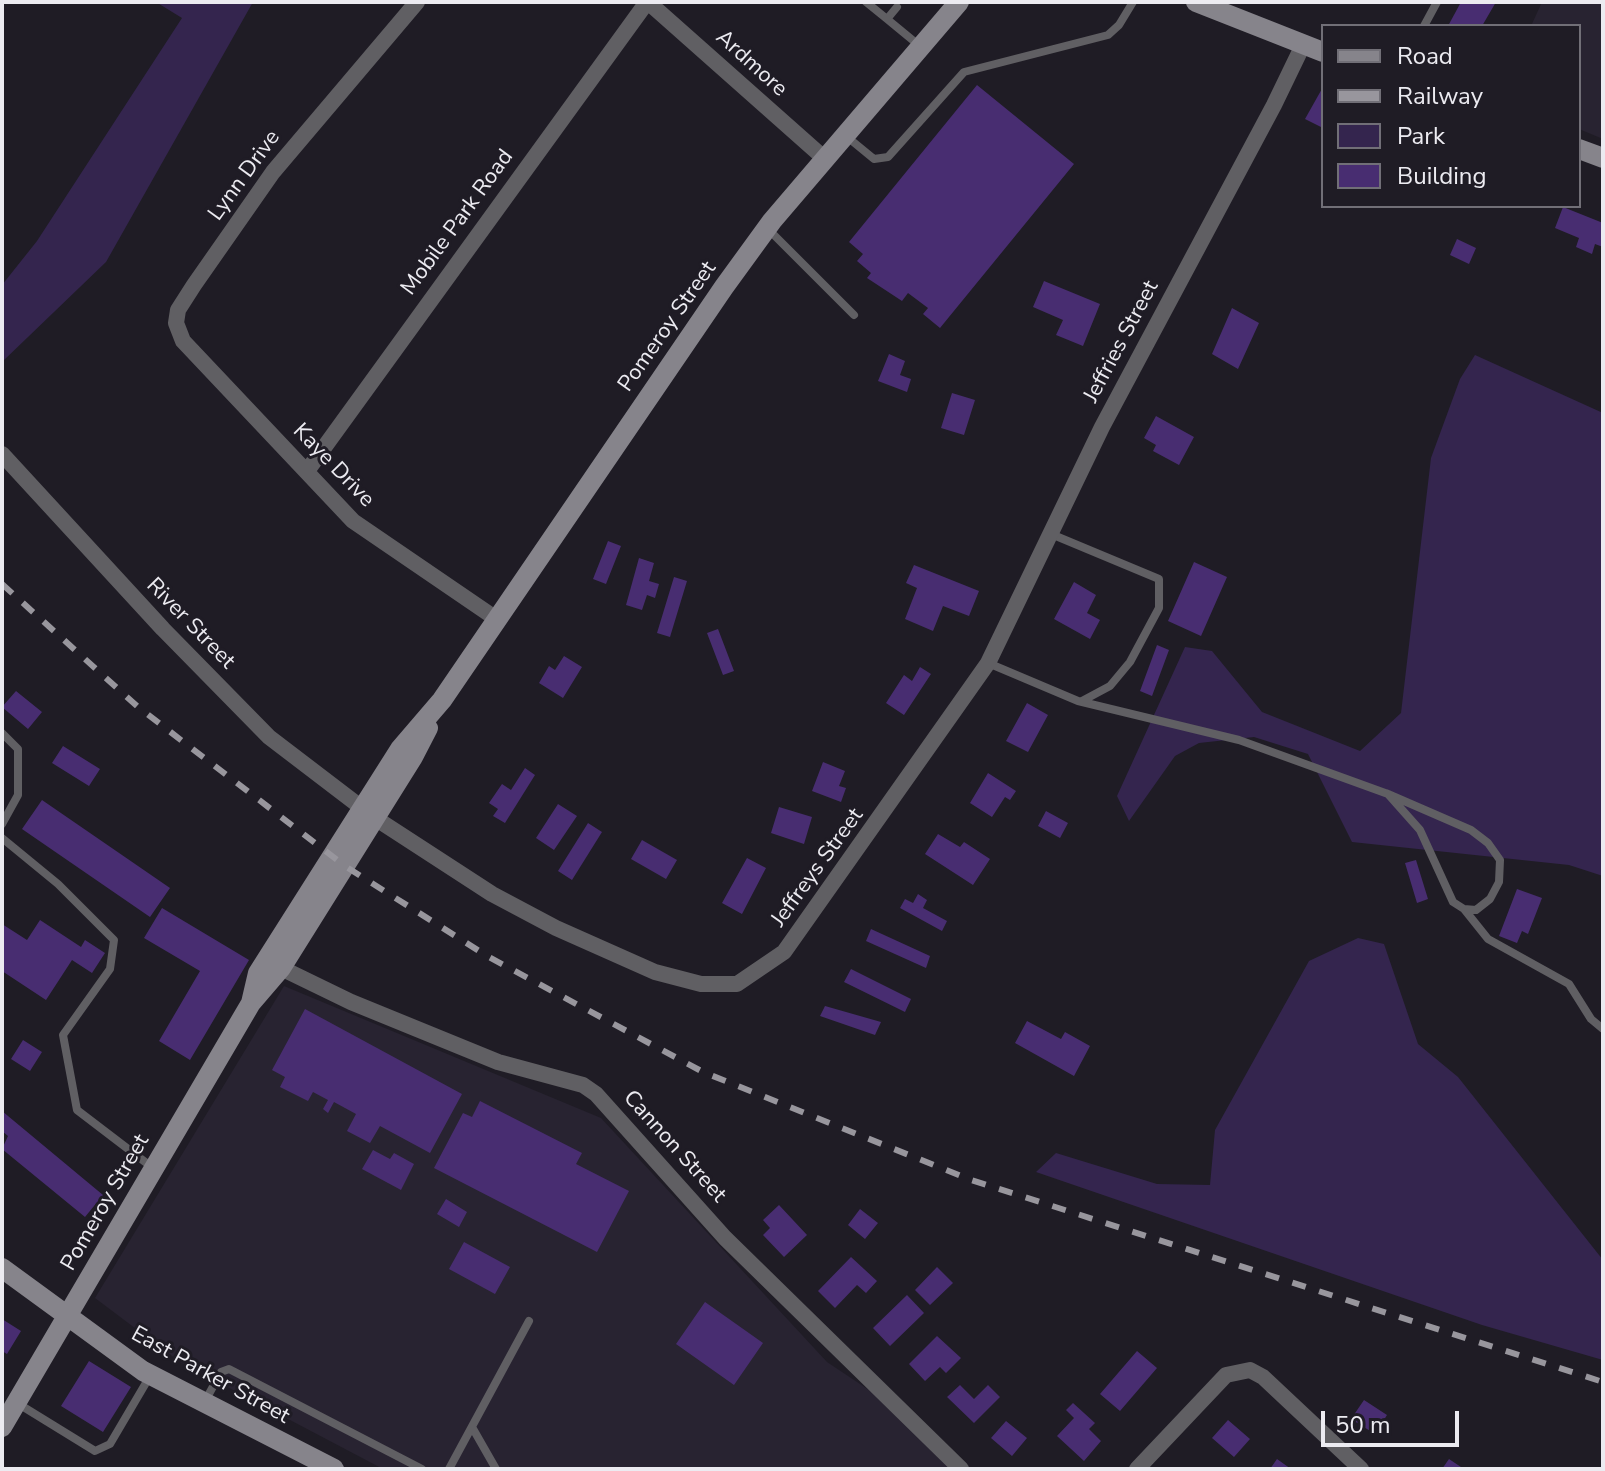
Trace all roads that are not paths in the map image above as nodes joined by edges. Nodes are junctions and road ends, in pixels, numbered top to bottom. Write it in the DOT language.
graph roads {
  1 [pos="417,2"];
  2 [pos="647,2"];
  3 [pos="959,2"];
  4 [pos="1133,2"];
  5 [pos="1196,2"];
  6 [pos="1437,2"];
  7 [pos="870,3"];
  8 [pos="897,7"];
  9 [pos="887,19"];
  10 [pos="1425,24"];
  11 [pos="1303,45"];
  12 [pos="921,47"];
  13 [pos="1321,51"];
  14 [pos="845,136"];
  15 [pos="1581,150"];
  16 [pos="1603,158"];
  17 [pos="825,159"];
  18 [pos="767,228"];
  19 [pos="854,315"];
  20 [pos="225,385"];
  21 [pos="2,454"];
  22 [pos="307,471"];
  23 [pos="1050,534"];
  24 [pos="498,620"];
  25 [pos="988,663"];
  26 [pos="1082,701"];
  27 [pos="2,733"];
  28 [pos="1388,794"];
  29 [pos="369,813"];
  30 [pos="2,824"];
  31 [pos="2,838"];
  32 [pos="492,894"];
  33 [pos="1464,909"];
  34 [pos="281,968"];
  35 [pos="251,1003"];
  36 [pos="1603,1029"];
  37 [pos="154,1168"];
  38 [pos="2,1268"];
  39 [pos="68,1317"];
  40 [pos="529,1321"];
  41 [pos="150,1375"];
  42 [pos="17,1402"];
  43 [pos="203,1404"];
  44 [pos="2,1427"];
  45 [pos="472,1427"];
  46 [pos="334,1469"];
  47 [pos="422,1469"];
  48 [pos="449,1469"];
  49 [pos="496,1469"];
  50 [pos="961,1469"];
  51 [pos="1137,1469"];
  52 [pos="1361,1469"];
  1 -- 20 [label="street, Lynn Drive"];
  2 -- 17 [label="street, Ardmore"];
  2 -- 22 [label="street, Mobile Park Road"];
  3 -- 12 [label="street, Pomeroy Street"];
  4 -- 14 [label="lane"];
  5 -- 11 [label="street"];
  6 -- 10 [label="lane"];
  7 -- 9 [label="lane"];
  8 -- 9 [label="lane"];
  9 -- 12 [label="lane"];
  11 -- 13 [label="street"];
  11 -- 23 [label="street, Jeffries Street"];
  12 -- 14 [label="street, Pomeroy Street"];
  14 -- 17 [label="street, Pomeroy Street"];
  15 -- 16 [label="street"];
  17 -- 18 [label="street, Pomeroy Street"];
  18 -- 19 [label="lane"];
  18 -- 24 [label="street, Pomeroy Street"];
  20 -- 22 [label="street, Kaye Drive"];
  21 -- 29 [label="street, River Street"];
  22 -- 24 [label="street, Kaye Drive"];
  23 -- 25 [label="street, Jeffries Street"];
  23 -- 26 [label="lane"];
  24 -- 29 [label="street, Pomeroy Street"];
  25 -- 26 [label="lane"];
  25 -- 32 [label="street, Jeffreys Street"];
  26 -- 28 [label="lane"];
  27 -- 30 [label="lane"];
  28 -- 33 [label="lane"];
  28 -- 33 [label="lane"];
  29 -- 32 [label="street, River Street"];
  29 -- 34 [label="street, Pomeroy Street"];
  29 -- 35 [label="street, Pomeroy Street"];
  31 -- 37 [label="lane"];
  33 -- 36 [label="lane"];
  34 -- 35 [label="street, Pomeroy Street"];
  34 -- 50 [label="street, Cannon Street"];
  35 -- 37 [label="street, Pomeroy Street"];
  37 -- 39 [label="street, Pomeroy Street"];
  38 -- 39 [label="street, East Parker Street"];
  39 -- 41 [label="street, East Parker Street"];
  39 -- 42 [label="street, Pomeroy Street"];
  40 -- 45 [label="lane"];
  41 -- 42 [label="lane"];
  41 -- 43 [label="street, East Parker Street"];
  42 -- 44 [label="street, Pomeroy Street"];
  43 -- 46 [label="street, East Parker Street"];
  43 -- 47 [label="lane"];
  45 -- 48 [label="lane"];
  45 -- 49 [label="lane"];
  51 -- 52 [label="street"];
}
